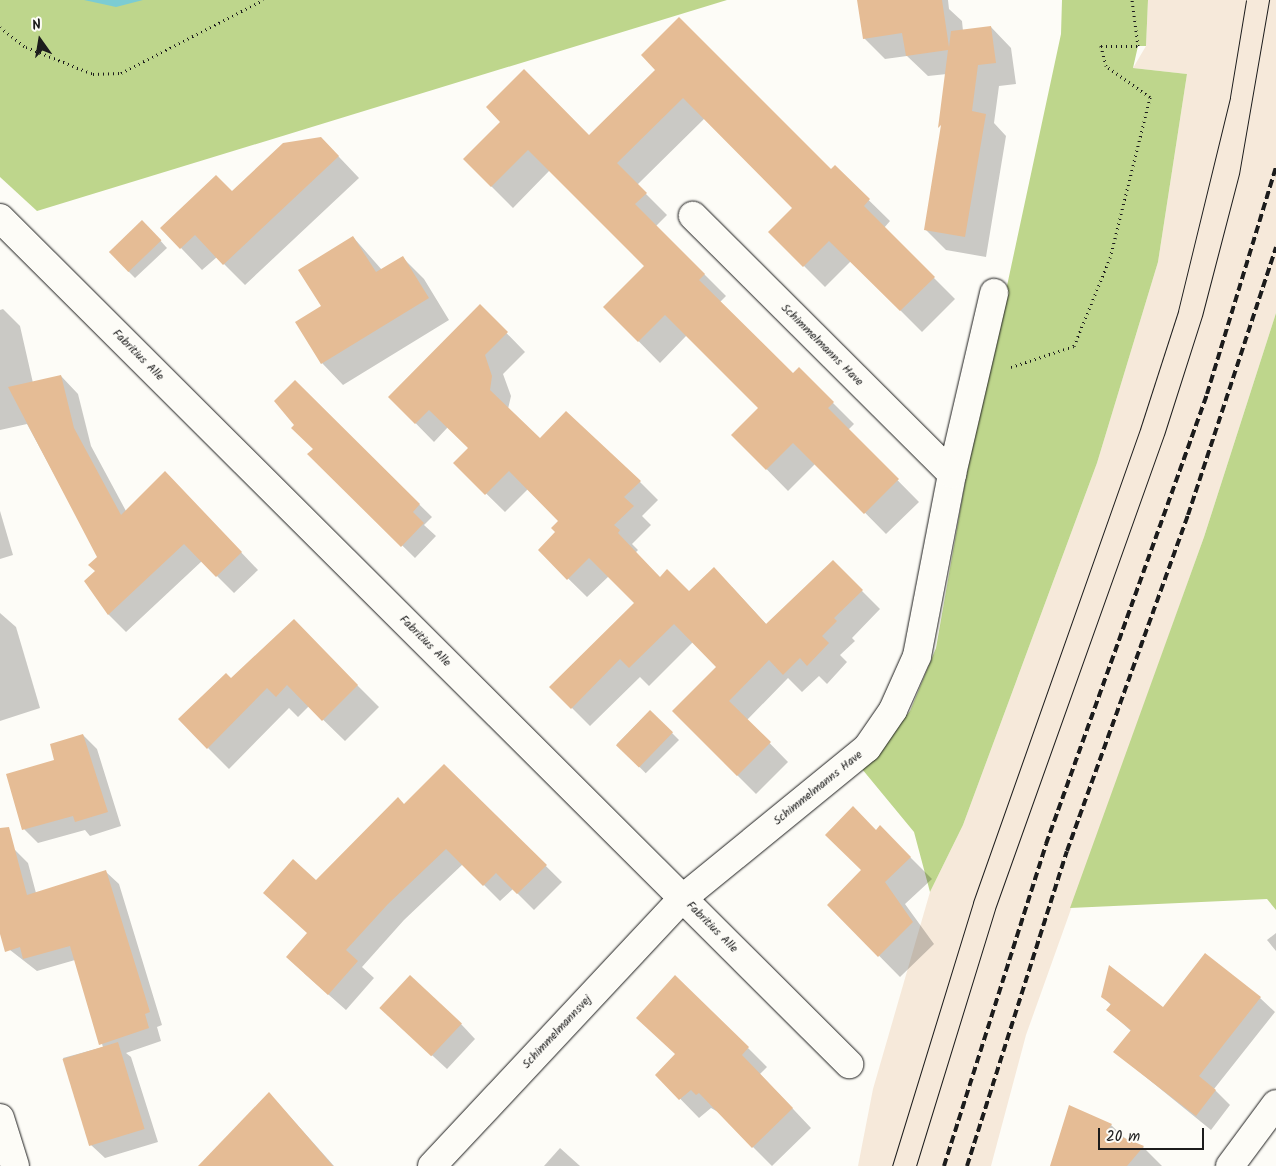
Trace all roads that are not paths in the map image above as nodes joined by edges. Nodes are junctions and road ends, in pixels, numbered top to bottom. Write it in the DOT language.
graph roads {
  1 [pos="693,216"];
  2 [pos="0,218"];
  3 [pos="994,293"];
  4 [pos="952,474"];
  5 [pos="683,898"];
  6 [pos="849,1064"];
  7 [pos="1276,1104"];
  8 [pos="0,1118"];
  9 [pos="15,1166"];
  10 [pos="432,1166"];
  11 [pos="1230,1166"];
  1 -- 4 [label="street, Schimmelmanns Have"];
  2 -- 5 [label="street, Fabritius Alle"];
  3 -- 4 [label="street, Schimmelmanns Have"];
  4 -- 5 [label="street, Schimmelmanns Have"];
  5 -- 6 [label="street, Fabritius Alle"];
  5 -- 10 [label="street, Schimmelmannsvej"];
  7 -- 11 [label="street"];
  8 -- 9 [label="street"];
}
